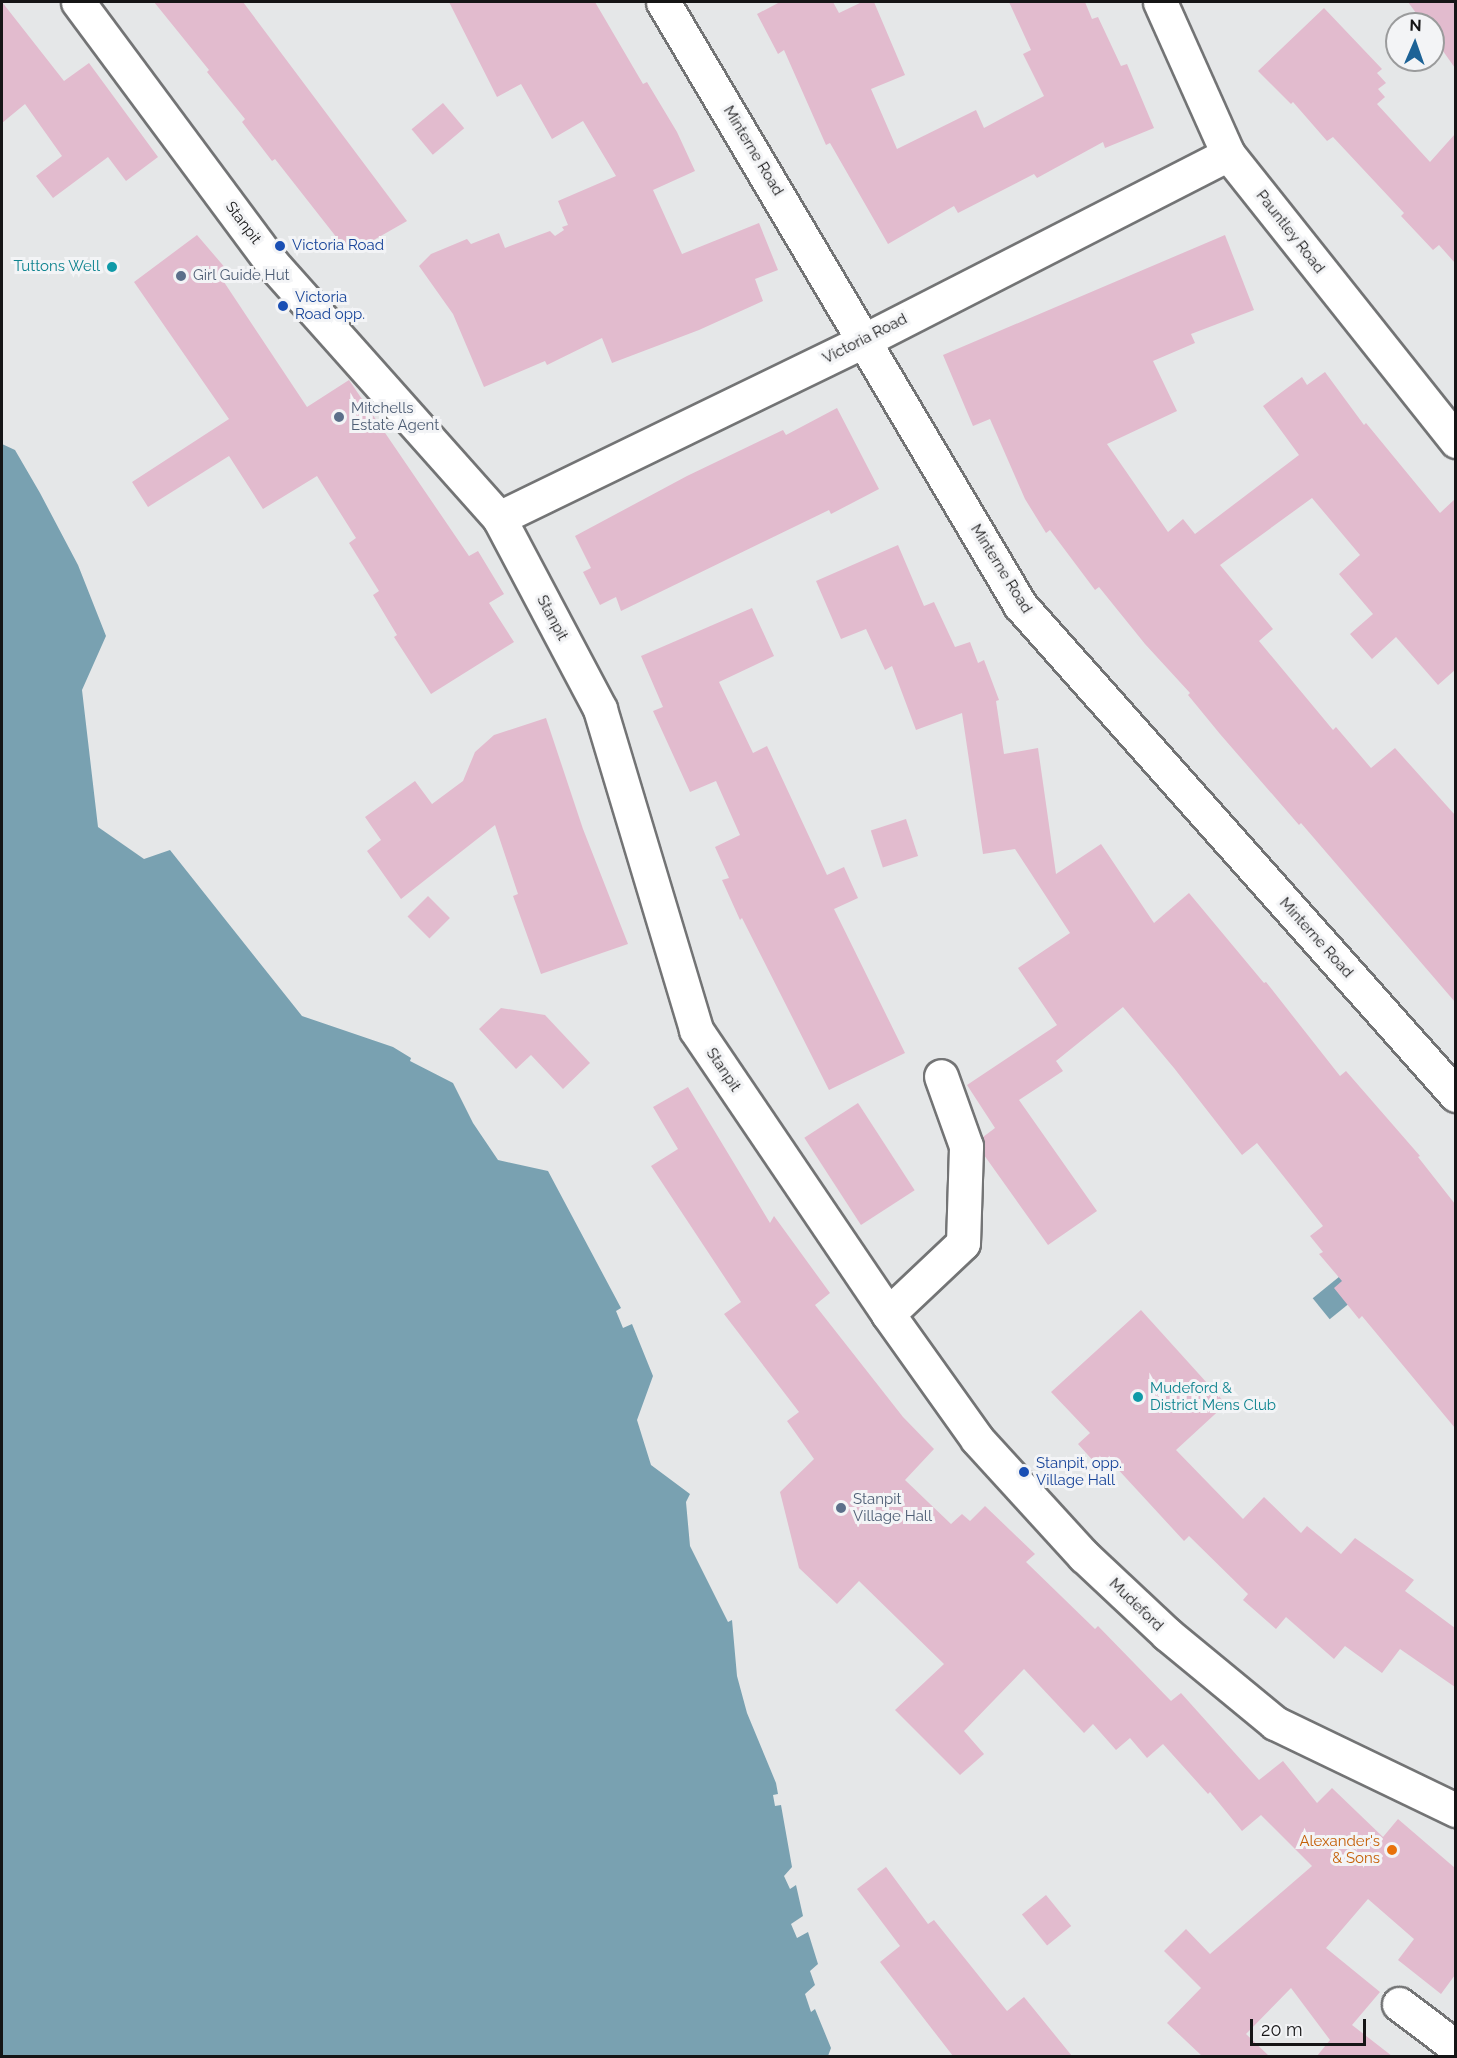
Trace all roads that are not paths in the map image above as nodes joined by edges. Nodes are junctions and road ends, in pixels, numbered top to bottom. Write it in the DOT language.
graph roads {
  1 [pos="78,2"];
  2 [pos="663,2"];
  3 [pos="1160,2"];
  4 [pos="1228,154"];
  5 [pos="865,340"];
  6 [pos="1455,441"];
  7 [pos="499,518"];
  8 [pos="941,1076"];
  9 [pos="1455,1095"];
  10 [pos="888,1314"];
  11 [pos="1455,1810"];
  12 [pos="1399,2004"];
  13 [pos="1455,2047"];
  1 -- 7 [label="street, Stanpit"];
  2 -- 5 [label="street, Minterne Road"];
  3 -- 4 [label="street, Pauntley Road"];
  4 -- 5 [label="street, Victoria Road"];
  4 -- 6 [label="street, Pauntley Road"];
  5 -- 7 [label="street, Victoria Road"];
  5 -- 9 [label="street, Minterne Road"];
  7 -- 10 [label="street, Stanpit"];
  8 -- 10 [label="street"];
  10 -- 11 [label="street, Mudeford"];
  12 -- 13 [label="street"];
}
